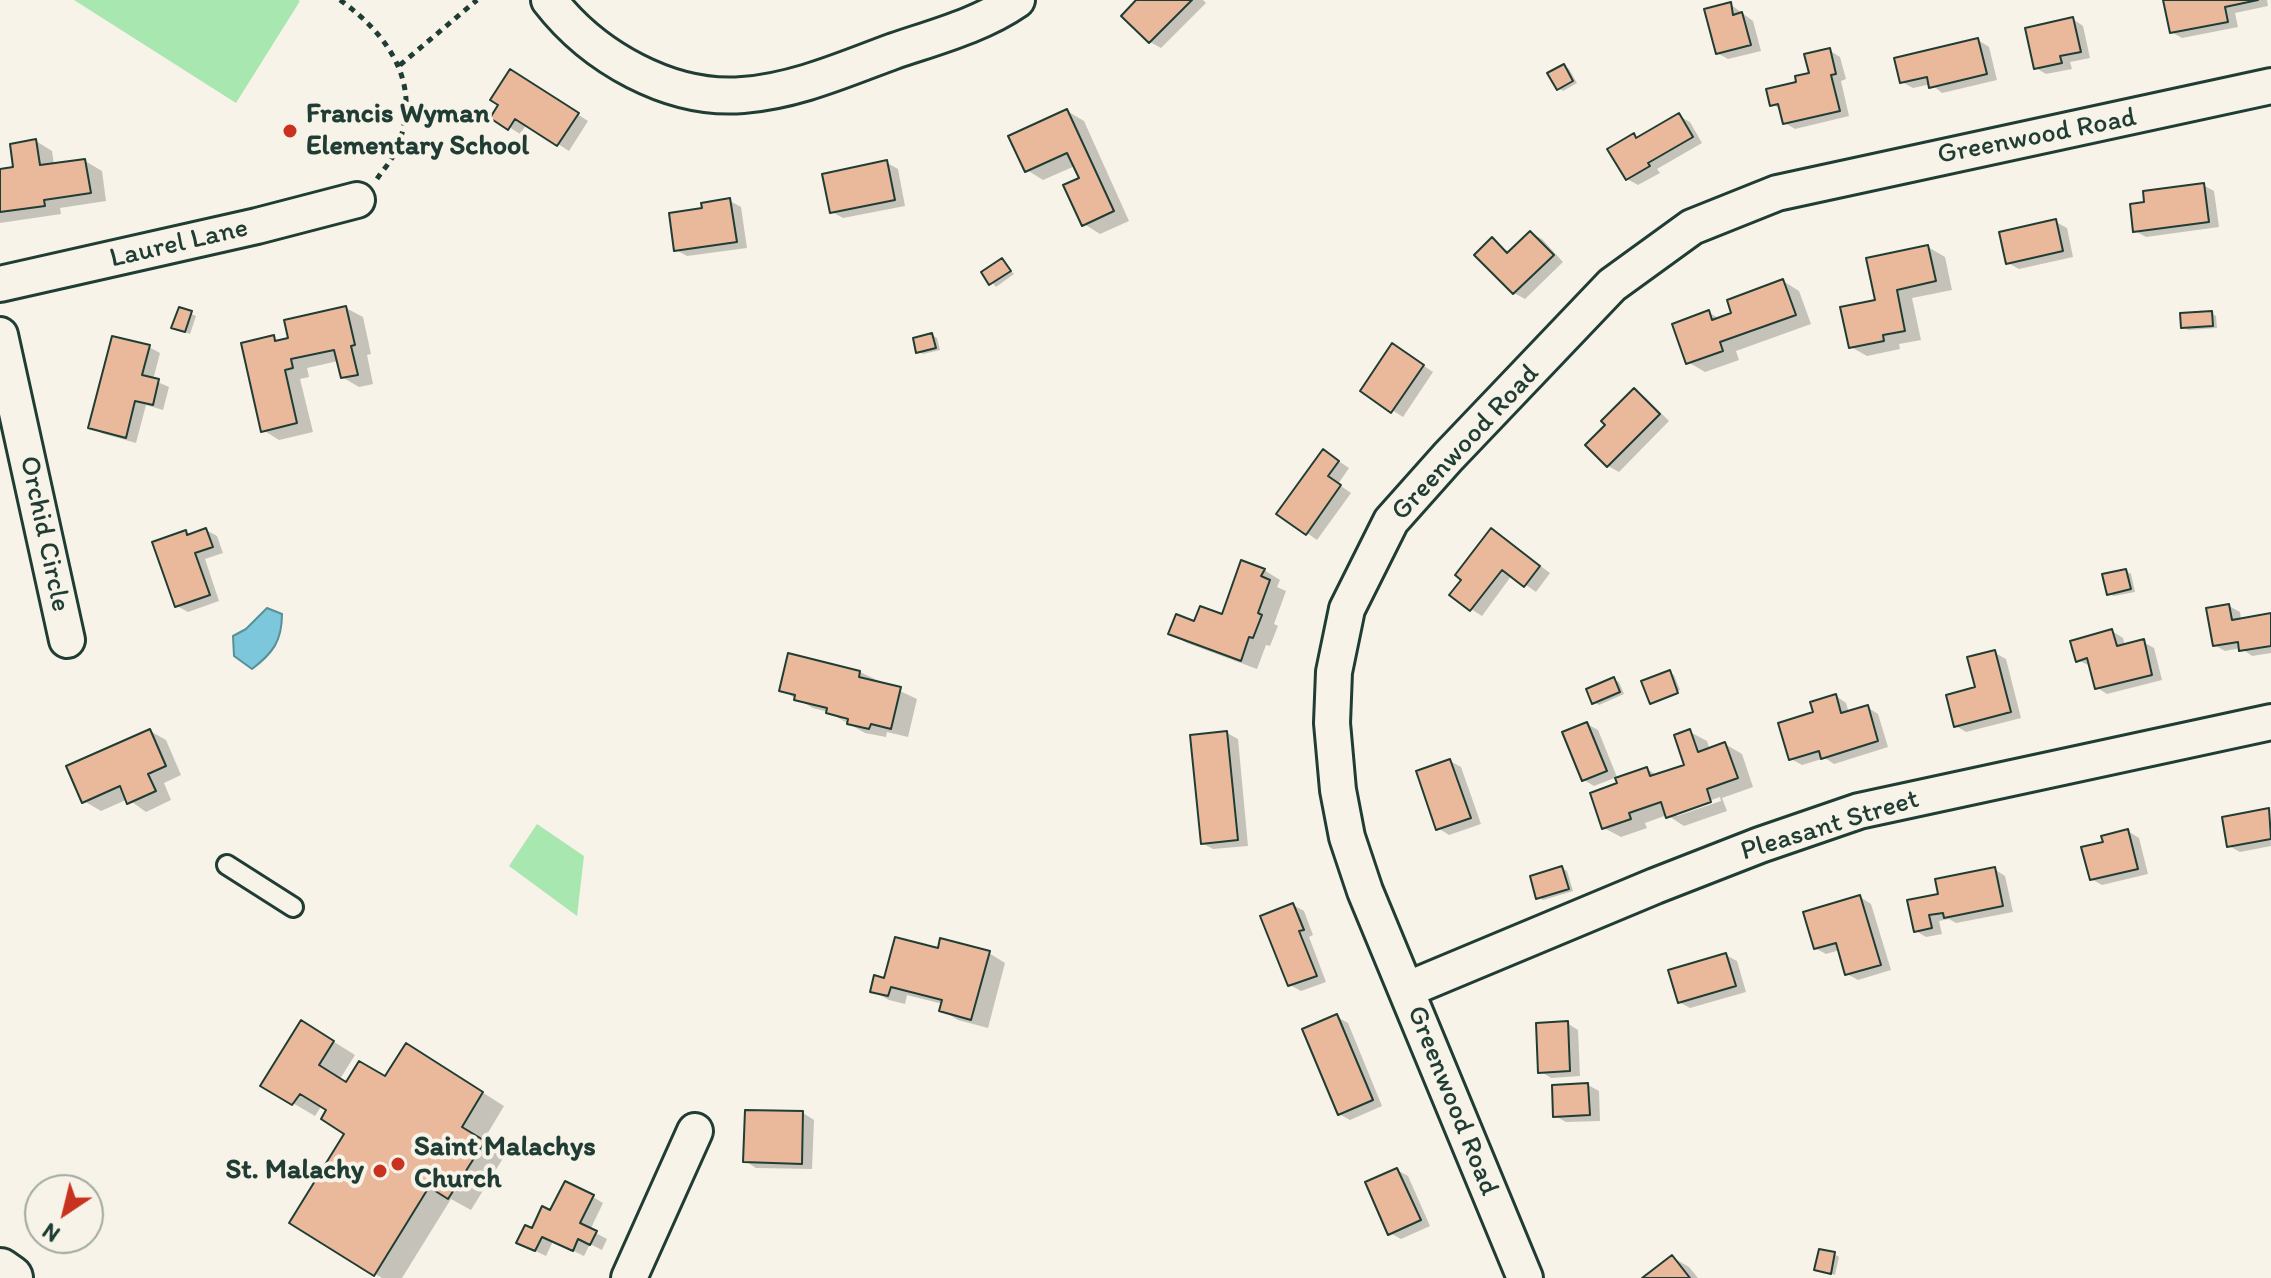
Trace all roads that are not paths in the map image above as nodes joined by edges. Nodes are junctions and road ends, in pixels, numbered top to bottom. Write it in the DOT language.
graph roads {
  1 [pos="549,0"];
  2 [pos="1017,0"];
  3 [pos="2271,86"];
  4 [pos="357,200"];
  5 [pos="0,284"];
  6 [pos="0,335"];
  7 [pos="67,640"];
  8 [pos="2271,722"];
  9 [pos="227,865"];
  10 [pos="293,907"];
  11 [pos="1406,990"];
  12 [pos="695,1131"];
  13 [pos="0,1271"];
  14 [pos="10,1278"];
  15 [pos="629,1278"];
  16 [pos="1525,1278"];
  1 -- 2 [label="street"];
  3 -- 11 [label="street, Greenwood Road"];
  4 -- 5 [label="street, Laurel Lane"];
  6 -- 7 [label="street, Orchid Circle"];
  8 -- 11 [label="street, Pleasant Street"];
  9 -- 10 [label="lane"];
  11 -- 16 [label="street, Greenwood Road"];
  12 -- 15 [label="street"];
  13 -- 14 [label="main road"];
}
